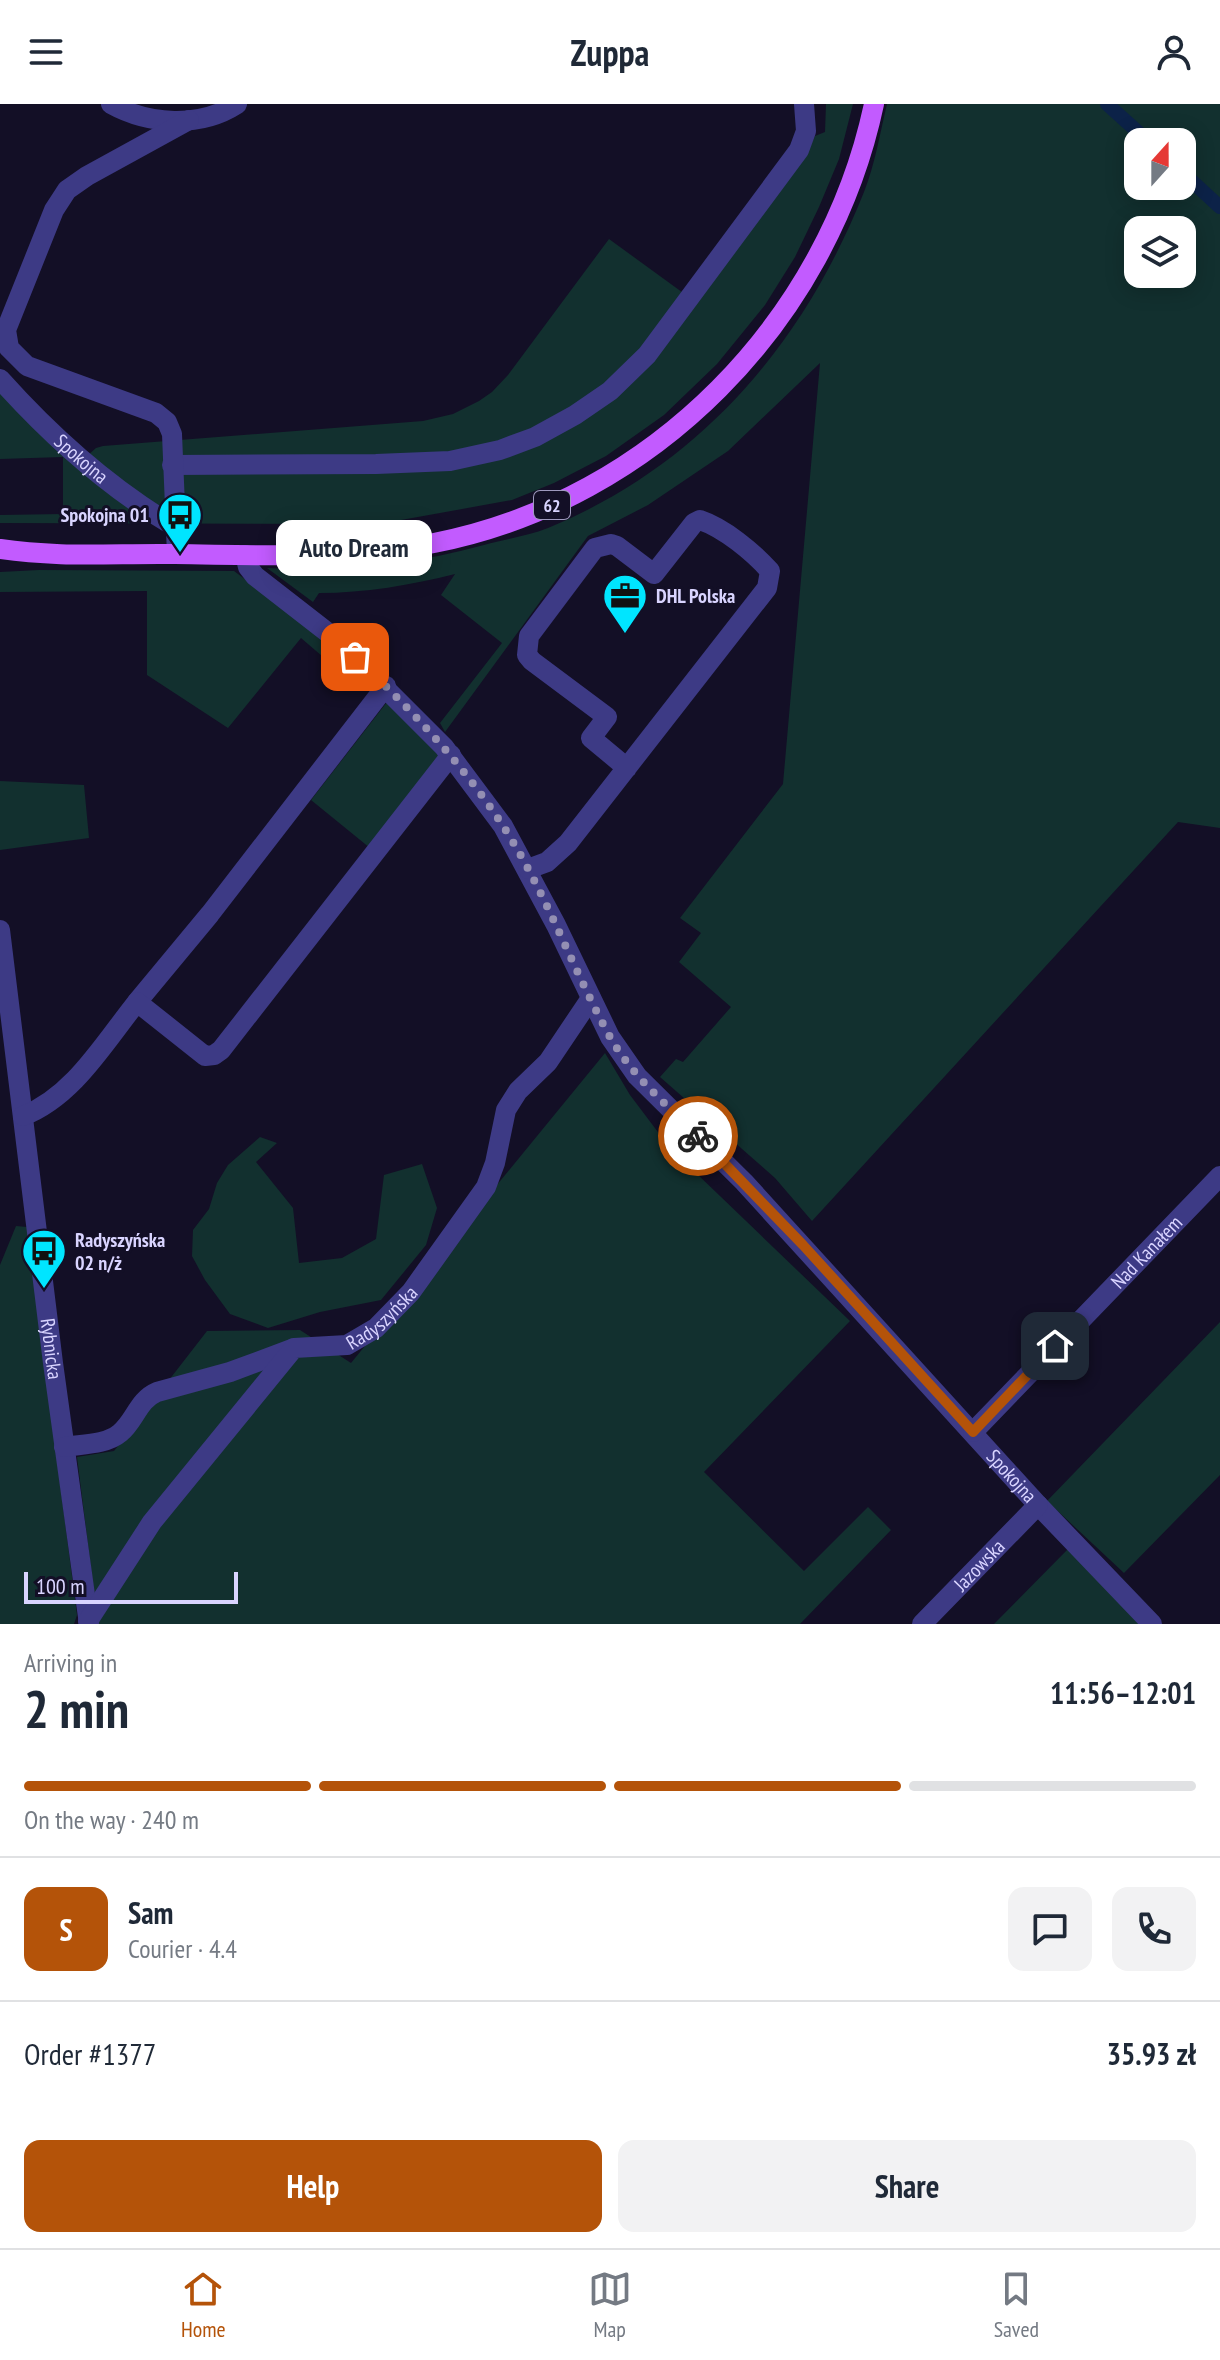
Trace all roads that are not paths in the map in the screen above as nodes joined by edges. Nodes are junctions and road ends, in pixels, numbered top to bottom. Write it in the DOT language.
graph roads {
  1 [pos="111,104"];
  2 [pos="237,104"];
  3 [pos="804,104"];
  4 [pos="874,104"];
  5 [pos="189,120"];
  6 [pos="0,379"];
  7 [pos="172,465"];
  8 [pos="175,527"];
  9 [pos="0,549"];
  10 [pos="25,553"];
  11 [pos="177,554"];
  12 [pos="245,555"];
  13 [pos="0,562"];
  14 [pos="386,686"];
  15 [pos="451,755"];
  16 [pos="627,768"];
  17 [pos="528,869"];
  18 [pos="0,930"];
  19 [pos="591,998"];
  20 [pos="137,1002"];
  21 [pos="23,1116"];
  22 [pos="1220,1176"];
  23 [pos="294,1348"];
  24 [pos="973,1432"];
  25 [pos="64,1447"];
  26 [pos="1038,1505"];
  27 [pos="89,1622"];
  28 [pos="922,1624"];
  29 [pos="1152,1624"];
  1 -- 5 [label="street"];
  2 -- 5 [label="street"];
  3 -- 7 [label="street"];
  4 -- 12 [label="main road, 62"];
  5 -- 7 [label="street"];
  6 -- 8 [label="street, Spokojna"];
  7 -- 8 [label="street"];
  8 -- 11 [label="street"];
  9 -- 10 [label="main road, 62"];
  10 -- 11 [label="main road, 62"];
  10 -- 13 [label="main road, 62"];
  11 -- 12 [label="main road, 62"];
  12 -- 14 [label="street, Spokojna"];
  14 -- 15 [label="street, Spokojna"];
  14 -- 20 [label="street"];
  15 -- 17 [label="street, Spokojna"];
  15 -- 20 [label="street"];
  16 -- 16 [label="street"];
  16 -- 17 [label="street"];
  17 -- 19 [label="street, Spokojna"];
  18 -- 21 [label="street, Rybnicka"];
  19 -- 23 [label="street, Radyszyńska"];
  19 -- 24 [label="street, Spokojna"];
  20 -- 21 [label="street"];
  21 -- 25 [label="street, Rybnicka"];
  22 -- 24 [label="street, Nad Kanałem"];
  23 -- 25 [label="street, Radyszyńska"];
  23 -- 27 [label="street"];
  24 -- 26 [label="street, Spokojna"];
  25 -- 27 [label="street, Rybnicka"];
  26 -- 28 [label="street, Jazowska"];
  26 -- 29 [label="street, Spokojna"];
}
